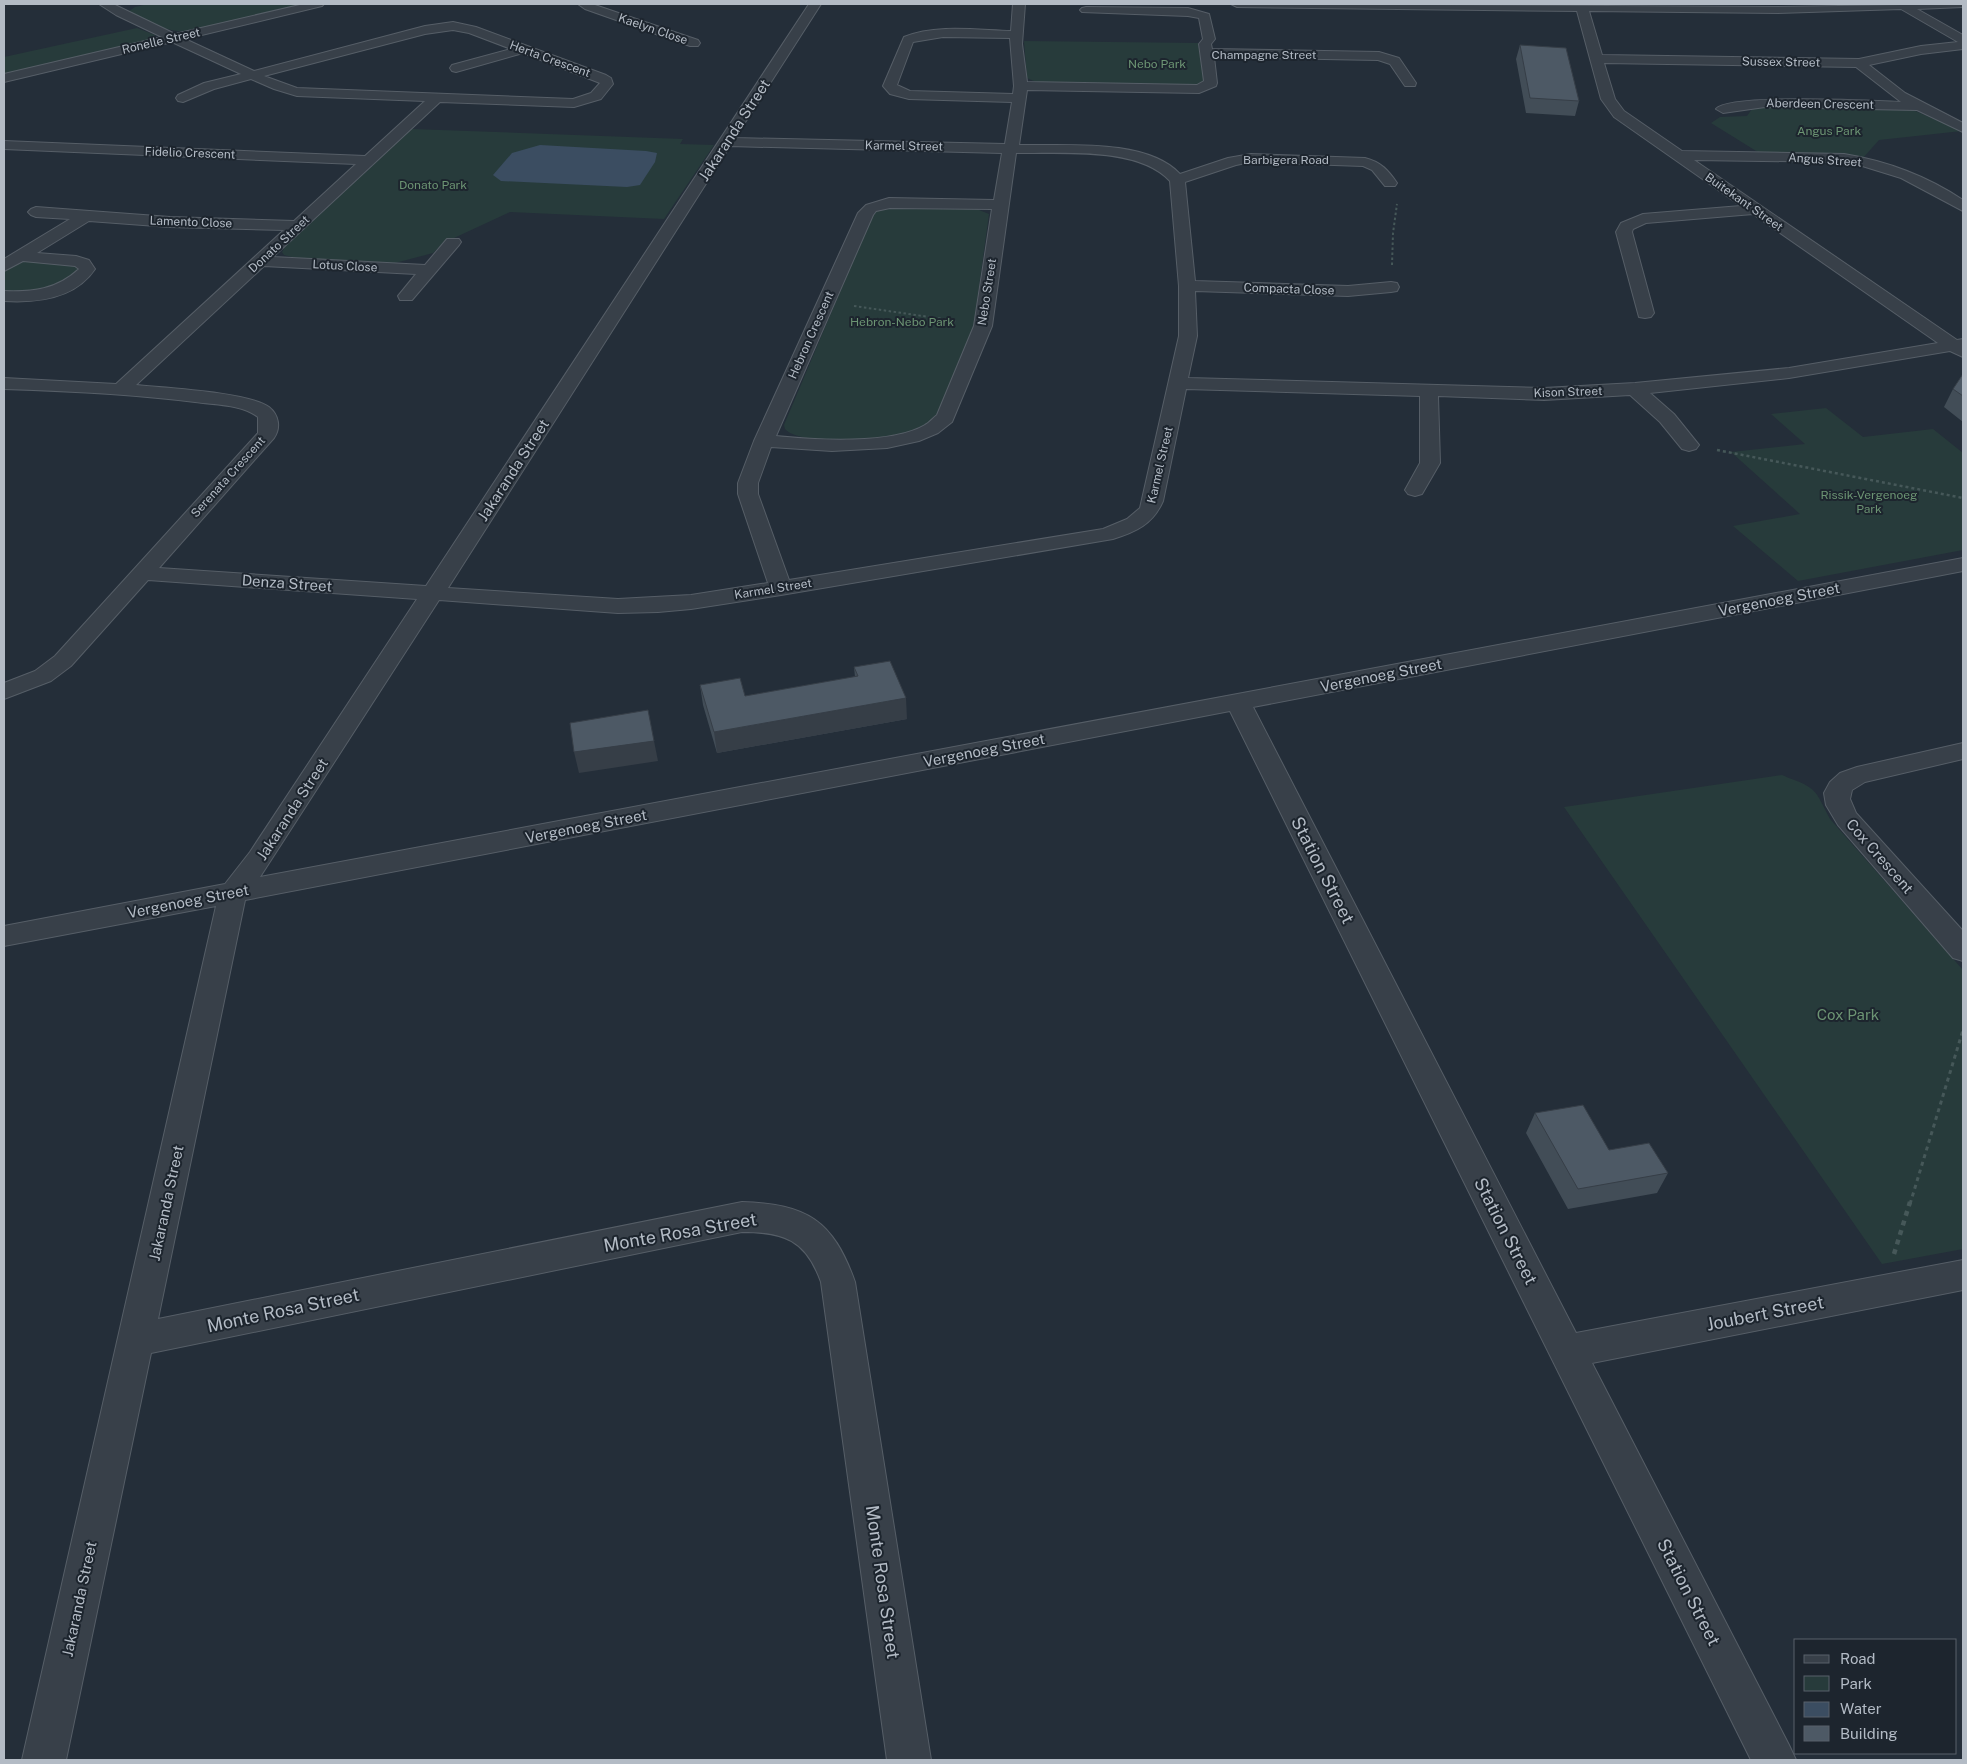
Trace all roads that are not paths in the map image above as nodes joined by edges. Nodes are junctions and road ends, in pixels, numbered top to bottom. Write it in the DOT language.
graph roads {
  1 [pos="318,4"];
  2 [pos="584,4"];
  3 [pos="815,4"];
  4 [pos="1019,4"];
  5 [pos="1237,4"];
  6 [pos="1963,4"];
  7 [pos="1368,5"];
  8 [pos="1901,5"];
  9 [pos="109,6"];
  10 [pos="130,6"];
  11 [pos="1582,9"];
  12 [pos="1085,16"];
  13 [pos="1016,35"];
  14 [pos="175,38"];
  15 [pos="1963,40"];
  16 [pos="694,43"];
  17 [pos="1963,46"];
  18 [pos="524,49"];
  19 [pos="1207,53"];
  20 [pos="1596,59"];
  21 [pos="1859,63"];
  22 [pos="456,68"];
  23 [pos="254,74"];
  24 [pos="4,78"];
  25 [pos="1410,83"];
  26 [pos="1020,92"];
  27 [pos="183,98"];
  28 [pos="436,98"];
  29 [pos="1917,106"];
  30 [pos="1723,109"];
  31 [pos="1963,128"];
  32 [pos="726,142"];
  33 [pos="6,146"];
  34 [pos="1011,149"];
  35 [pos="1677,155"];
  36 [pos="370,160"];
  37 [pos="1177,180"];
  38 [pos="1390,183"];
  39 [pos="1000,205"];
  40 [pos="1963,206"];
  41 [pos="1754,209"];
  42 [pos="36,212"];
  43 [pos="86,216"];
  44 [pos="297,226"];
  45 [pos="453,242"];
  46 [pos="21,256"];
  47 [pos="260,261"];
  48 [pos="4,266"];
  49 [pos="429,270"];
  50 [pos="1187,286"];
  51 [pos="1391,287"];
  52 [pos="4,296"];
  53 [pos="406,296"];
  54 [pos="1645,313"];
  55 [pos="1960,347"];
  56 [pos="4,382"];
  57 [pos="1178,383"];
  58 [pos="121,389"];
  59 [pos="1635,389"];
  60 [pos="1429,391"];
  61 [pos="764,442"];
  62 [pos="1689,445"];
  63 [pos="1415,490"];
  64 [pos="1963,564"];
  65 [pos="142,573"];
  66 [pos="781,588"];
  67 [pos="432,593"];
  68 [pos="4,692"];
  69 [pos="1238,702"];
  70 [pos="1963,752"];
  71 [pos="233,893"];
  72 [pos="4,936"];
  73 [pos="1963,950"];
  74 [pos="1963,1275"];
  75 [pos="136,1340"];
  76 [pos="1567,1351"];
  77 [pos="44,1760"];
  78 [pos="909,1760"];
  79 [pos="1774,1760"];
  1 -- 14 [label="street, Ronelle Street"];
  2 -- 16 [label="street, Kaelyn Close"];
  3 -- 32 [label="street, Jakaranda Street"];
  4 -- 13 [label="street, Nebo Street"];
  5 -- 7 [label="street"];
  6 -- 8 [label="street"];
  7 -- 11 [label="street"];
  8 -- 11 [label="street"];
  8 -- 15 [label="street"];
  9 -- 10 [label="street"];
  9 -- 14 [label="street, Herta Crescent"];
  11 -- 20 [label="street, Buitekant Street"];
  12 -- 19 [label="street"];
  13 -- 26 [label="street, Nebo Street"];
  13 -- 26 [label="street"];
  14 -- 23 [label="street, Herta Crescent"];
  14 -- 24 [label="street, Ronelle Street"];
  17 -- 21 [label="street, Sussex Street"];
  18 -- 22 [label="street"];
  18 -- 23 [label="street, Herta Crescent"];
  18 -- 28 [label="street, Herta Crescent"];
  19 -- 25 [label="street, Champagne Street"];
  19 -- 26 [label="street, Champagne Street"];
  20 -- 21 [label="street, Sussex Street"];
  20 -- 35 [label="street, Buitekant Street"];
  21 -- 29 [label="street"];
  23 -- 27 [label="street"];
  23 -- 28 [label="street, Herta Crescent"];
  26 -- 34 [label="street, Nebo Street"];
  28 -- 36 [label="street, Donato Street"];
  29 -- 30 [label="street, Aberdeen Crescent"];
  29 -- 31 [label="street"];
  32 -- 34 [label="street, Karmel Street"];
  32 -- 67 [label="street, Jakaranda Street"];
  33 -- 36 [label="street, Fidelio Crescent"];
  34 -- 37 [label="street, Karmel Street"];
  34 -- 39 [label="street, Nebo Street"];
  35 -- 40 [label="street, Angus Street"];
  35 -- 41 [label="street, Buitekant Street"];
  36 -- 44 [label="street, Donato Street"];
  37 -- 38 [label="street, Barbigera Road"];
  37 -- 50 [label="street, Karmel Street"];
  39 -- 61 [label="street, Hebron Crescent"];
  39 -- 61 [label="street, Nebo Street"];
  41 -- 54 [label="street"];
  41 -- 55 [label="street, Buitekant Street"];
  42 -- 43 [label="street, Lamento Close"];
  43 -- 44 [label="street, Lamento Close"];
  43 -- 46 [label="street"];
  44 -- 47 [label="street, Donato Street"];
  45 -- 49 [label="street"];
  46 -- 48 [label="street"];
  46 -- 52 [label="street"];
  47 -- 49 [label="street, Lotus Close"];
  47 -- 58 [label="street, Donato Street"];
  49 -- 53 [label="street"];
  50 -- 51 [label="street, Compacta Close"];
  50 -- 57 [label="street, Karmel Street"];
  55 -- 59 [label="street, Kison Street"];
  56 -- 58 [label="street, Serenata Crescent"];
  57 -- 60 [label="street, Kison Street"];
  57 -- 66 [label="street, Karmel Street"];
  58 -- 65 [label="street, Serenata Crescent"];
  59 -- 60 [label="street, Kison Street"];
  59 -- 62 [label="street"];
  60 -- 63 [label="street"];
  61 -- 66 [label="street, Hebron Crescent"];
  64 -- 69 [label="street, Vergenoeg Street"];
  65 -- 67 [label="street, Denza Street"];
  65 -- 68 [label="street, Serenata Crescent"];
  66 -- 67 [label="street, Karmel Street"];
  67 -- 71 [label="street, Jakaranda Street"];
  69 -- 71 [label="street, Vergenoeg Street"];
  69 -- 76 [label="street, Station Street"];
  70 -- 73 [label="street, Cox Crescent"];
  71 -- 72 [label="street, Vergenoeg Street"];
  71 -- 75 [label="street, Jakaranda Street"];
  74 -- 76 [label="street, Joubert Street"];
  75 -- 77 [label="street, Jakaranda Street"];
  75 -- 78 [label="street, Monte Rosa Street"];
  76 -- 79 [label="street, Station Street"];
}
